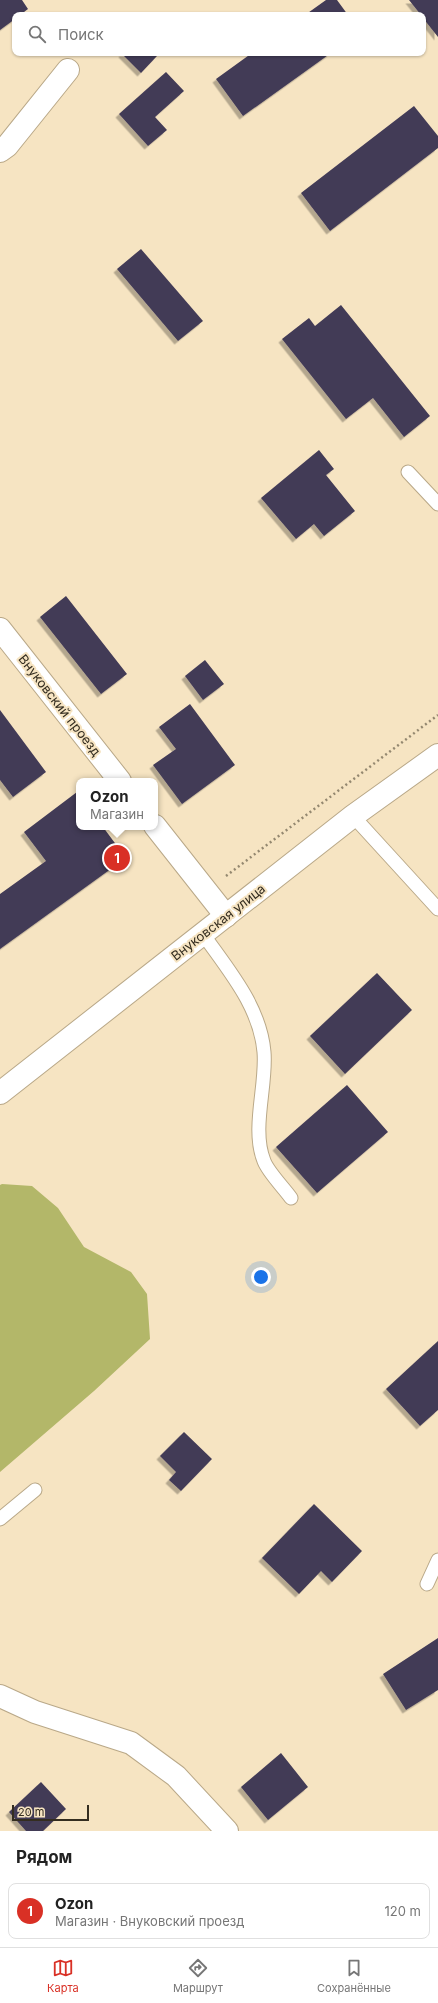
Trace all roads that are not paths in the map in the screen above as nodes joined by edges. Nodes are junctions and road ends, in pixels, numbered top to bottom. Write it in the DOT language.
graph roads {
  1 [pos="68,70"];
  2 [pos="0,151"];
  3 [pos="408,472"];
  4 [pos="438,504"];
  5 [pos="0,629"];
  6 [pos="438,755"];
  7 [pos="118,778"];
  8 [pos="353,816"];
  9 [pos="158,830"];
  10 [pos="438,909"];
  11 [pos="226,916"];
  12 [pos="202,934"];
  13 [pos="0,1093"];
  14 [pos="291,1198"];
  15 [pos="35,1490"];
  16 [pos="0,1519"];
  17 [pos="438,1560"];
  18 [pos="427,1584"];
  19 [pos="0,1696"];
  20 [pos="227,1831"];
  1 -- 2 [label="street"];
  3 -- 4 [label="lane"];
  5 -- 7 [label="street, Внуковский проезд"];
  6 -- 8 [label="street, Внуковская улица"];
  8 -- 10 [label="lane"];
  8 -- 11 [label="street, Внуковская улица"];
  9 -- 11 [label="street"];
  11 -- 12 [label="street, Внуковская улица"];
  12 -- 13 [label="street, Внуковская улица"];
  12 -- 14 [label="lane"];
  15 -- 16 [label="lane"];
  17 -- 18 [label="lane"];
  19 -- 20 [label="street"];
}
